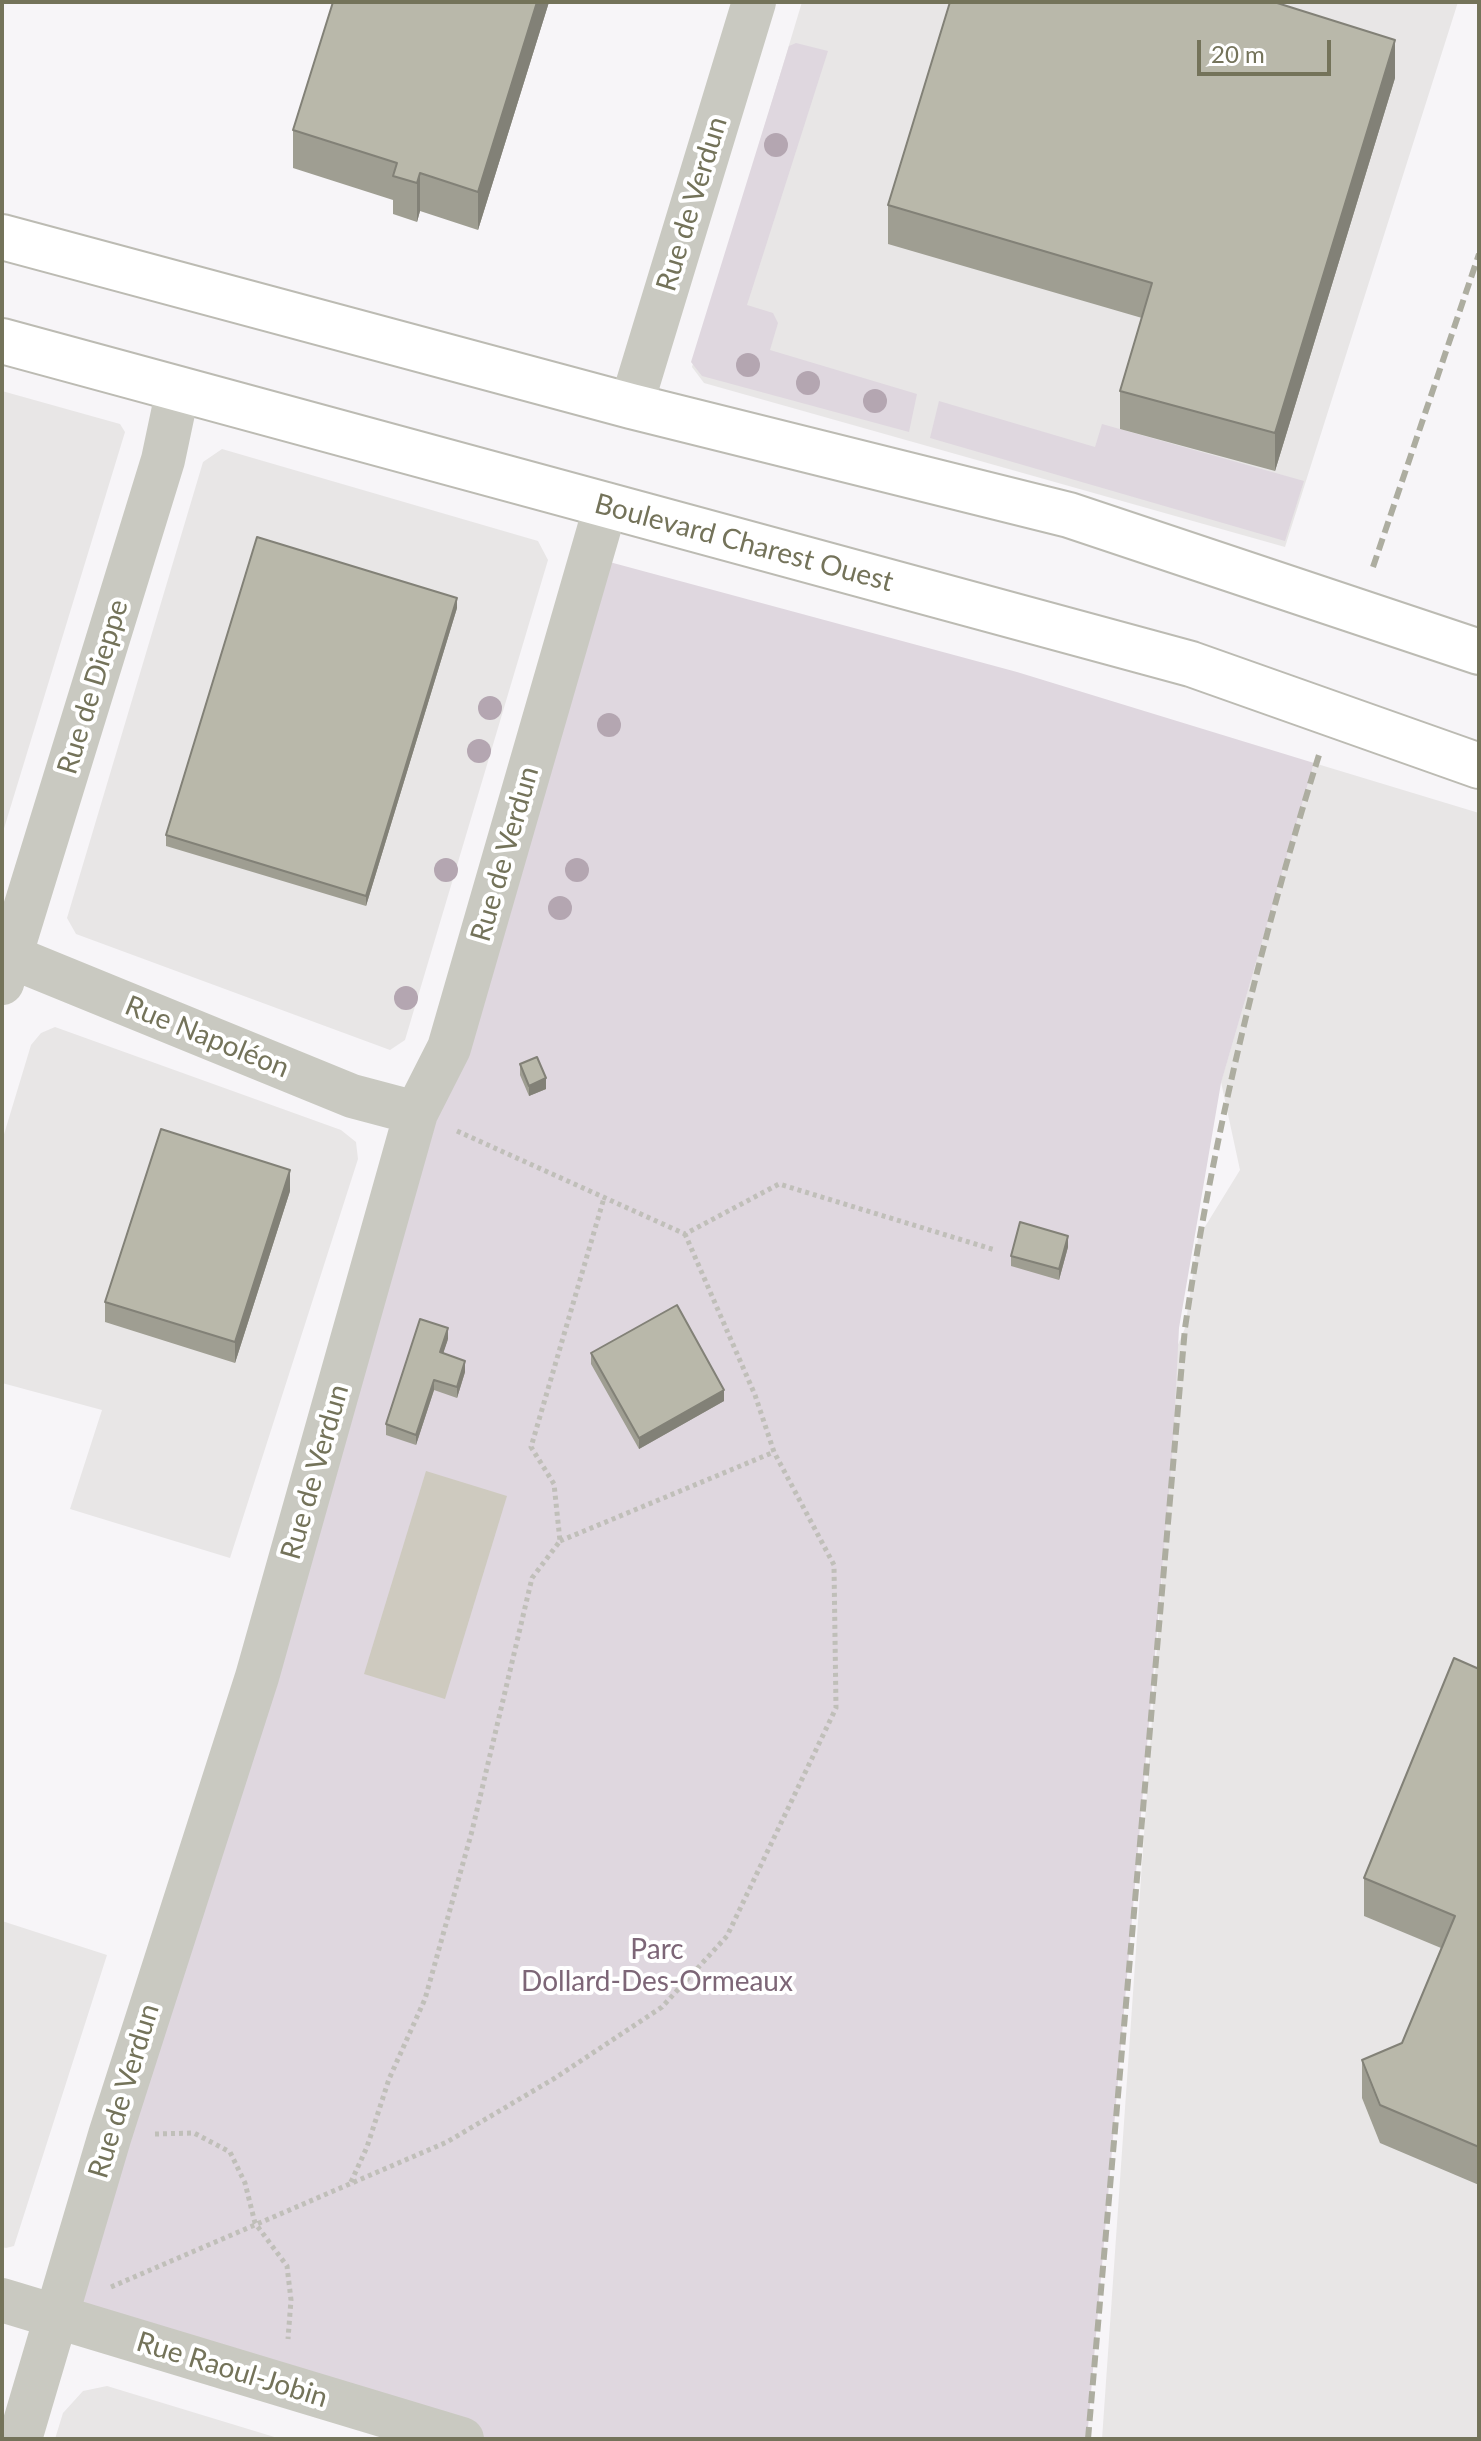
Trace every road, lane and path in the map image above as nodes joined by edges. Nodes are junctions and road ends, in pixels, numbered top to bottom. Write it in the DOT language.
graph roads {
  1 [pos="754,2"];
  2 [pos="2,237"];
  3 [pos="2,341"];
  4 [pos="178,389"];
  5 [pos="631,406"];
  6 [pos="606,505"];
  7 [pos="1479,652"];
  8 [pos="1479,766"];
  9 [pos="4,963"];
  10 [pos="416,1113"];
  11 [pos="604,1198"];
  12 [pos="685,1234"];
  13 [pos="995,1250"];
  14 [pos="774,1452"];
  15 [pos="560,1541"];
  16 [pos="110,2135"];
  17 [pos="350,2183"];
  18 [pos="255,2223"];
  19 [pos="2,2300"];
  20 [pos="57,2317"];
  21 [pos="275,2382"];
  22 [pos="20,2439"];
  23 [pos="462,2439"];
  1 -- 5 [label="street, Rue de Verdun"];
  2 -- 5 [label="main road"];
  3 -- 4 [label="main road, Boulevard Charest Ouest"];
  4 -- 6 [label="main road, Boulevard Charest Ouest"];
  4 -- 9 [label="street, Rue de Dieppe"];
  5 -- 7 [label="main road"];
  6 -- 8 [label="main road, Boulevard Charest Ouest"];
  6 -- 10 [label="street, Rue de Verdun"];
  9 -- 10 [label="street, Rue Napoléon"];
  10 -- 11 [label="path"];
  10 -- 16 [label="street, Rue de Verdun"];
  11 -- 12 [label="path"];
  11 -- 15 [label="path"];
  12 -- 13 [label="path"];
  12 -- 14 [label="path"];
  14 -- 15 [label="path"];
  14 -- 17 [label="path"];
  15 -- 17 [label="path"];
  16 -- 18 [label="path"];
  16 -- 20 [label="street, Rue de Verdun"];
  17 -- 18 [label="path"];
  18 -- 20 [label="path"];
  18 -- 21 [label="path"];
  19 -- 20 [label="street, Rue Raoul-Jobin"];
  20 -- 21 [label="street, Rue Raoul-Jobin"];
  20 -- 22 [label="street, Rue de Verdun"];
  21 -- 23 [label="street, Rue Raoul-Jobin"];
}
